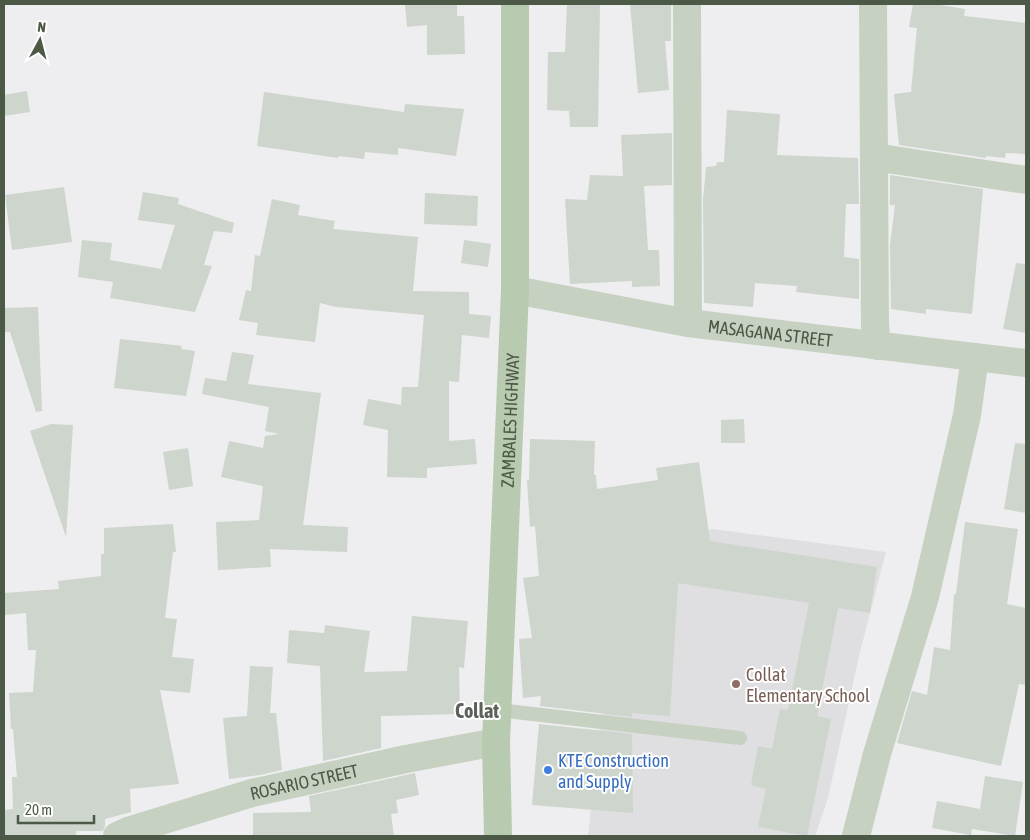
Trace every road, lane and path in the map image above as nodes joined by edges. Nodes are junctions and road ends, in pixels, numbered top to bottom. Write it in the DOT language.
graph roads {
  1 [pos="515,4"];
  2 [pos="687,4"];
  3 [pos="873,4"];
  4 [pos="874,157"];
  5 [pos="1026,180"];
  6 [pos="515,290"];
  7 [pos="688,323"];
  8 [pos="877,346"];
  9 [pos="975,357"];
  10 [pos="1026,363"];
  11 [pos="498,710"];
  12 [pos="740,738"];
  13 [pos="496,742"];
  14 [pos="117,836"];
  15 [pos="498,836"];
  16 [pos="856,836"];
  1 -- 6 [label="main road, ZAMBALES HIGHWAY"];
  2 -- 7 [label="street"];
  3 -- 4 [label="street"];
  4 -- 5 [label="street"];
  4 -- 8 [label="street"];
  6 -- 7 [label="street, MASAGANA STREET"];
  6 -- 11 [label="main road, ZAMBALES HIGHWAY"];
  7 -- 8 [label="street, MASAGANA STREET"];
  8 -- 9 [label="street, MASAGANA STREET"];
  9 -- 10 [label="street, MASAGANA STREET"];
  9 -- 16 [label="street"];
  11 -- 12 [label="lane"];
  11 -- 13 [label="main road, ZAMBALES HIGHWAY"];
  13 -- 14 [label="street, ROSARIO STREET"];
  13 -- 15 [label="main road, ZAMBALES HIGHWAY"];
}
